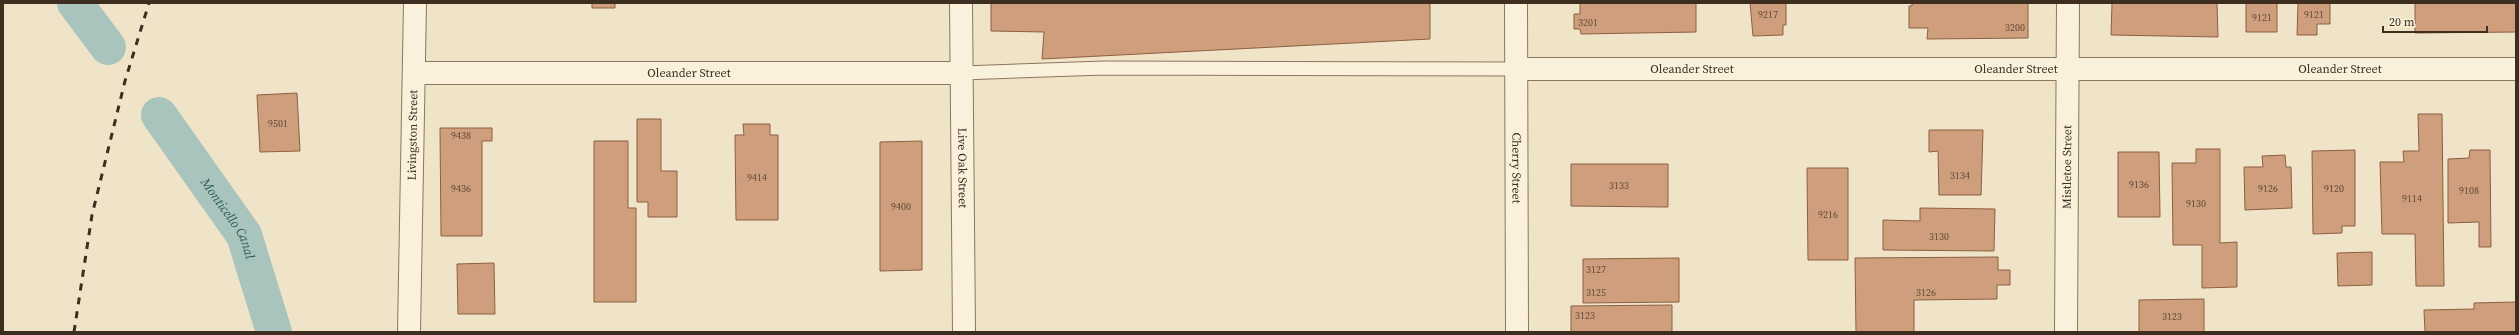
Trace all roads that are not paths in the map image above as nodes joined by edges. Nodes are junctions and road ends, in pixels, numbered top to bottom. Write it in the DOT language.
graph roads {
  1 [pos="415,3"];
  2 [pos="961,3"];
  3 [pos="1516,3"];
  4 [pos="2068,3"];
  5 [pos="1516,69"];
  6 [pos="2516,69"];
  7 [pos="2066,70"];
  8 [pos="415,73"];
  9 [pos="962,73"];
  10 [pos="409,332"];
  11 [pos="964,332"];
  12 [pos="1517,332"];
  13 [pos="2066,332"];
  1 -- 8 [label="street, Livingston Street"];
  2 -- 9 [label="street, Live Oak Street"];
  3 -- 5 [label="street, Cherry Street"];
  4 -- 7 [label="street, Mistletoe Street"];
  5 -- 7 [label="street, Oleander Street"];
  5 -- 9 [label="lane"];
  5 -- 12 [label="street, Cherry Street"];
  6 -- 7 [label="street, Oleander Street"];
  7 -- 13 [label="street, Mistletoe Street"];
  8 -- 9 [label="street, Oleander Street"];
  8 -- 10 [label="street, Livingston Street"];
  9 -- 11 [label="street, Live Oak Street"];
}
